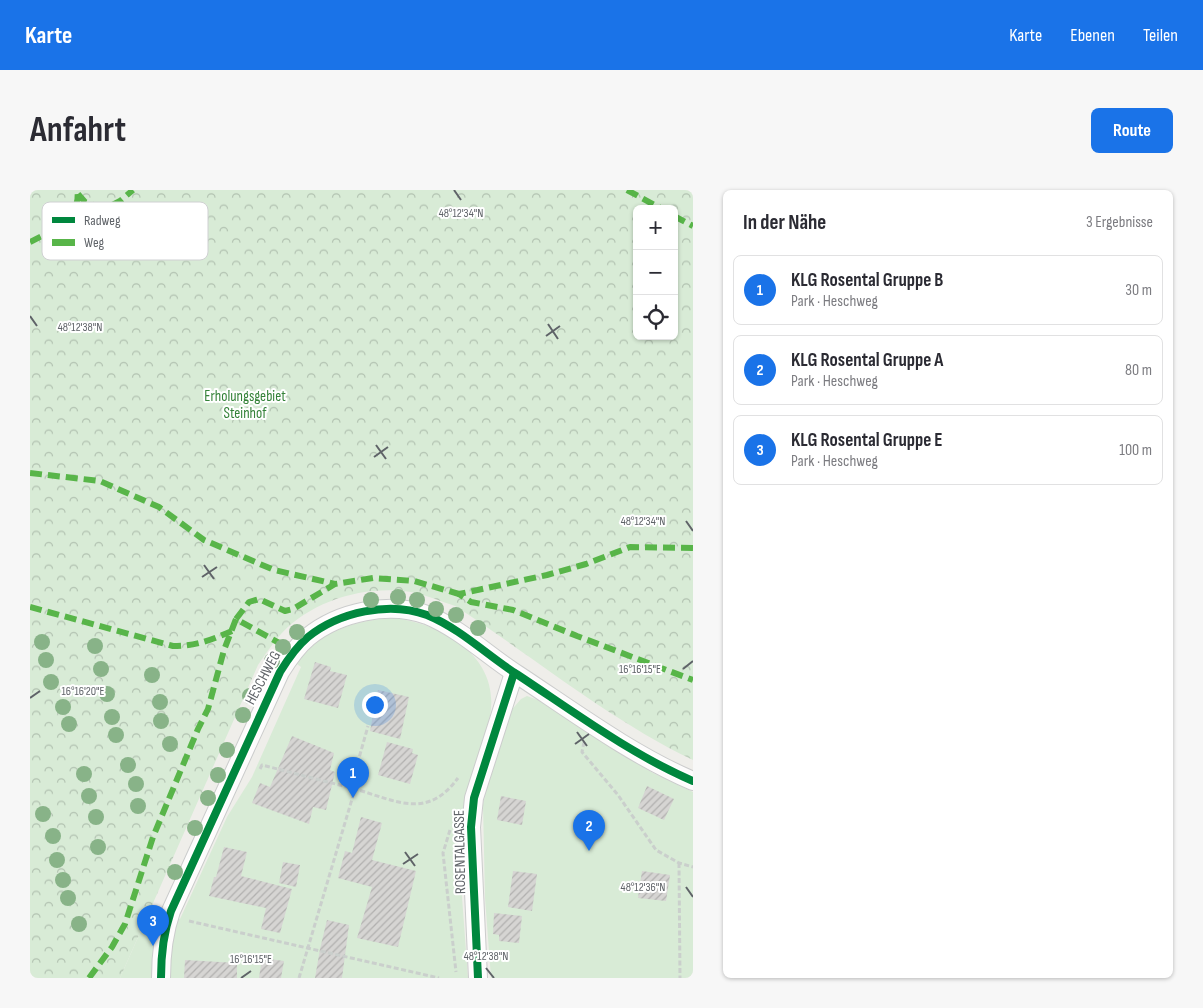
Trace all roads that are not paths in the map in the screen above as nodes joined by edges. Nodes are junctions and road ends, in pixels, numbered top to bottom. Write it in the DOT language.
graph roads {
  1 [pos="514,673"];
  2 [pos="693,781"];
  3 [pos="161,978"];
  4 [pos="478,978"];
  1 -- 2 [label="street, HESCHWEG"];
  1 -- 3 [label="street, HESCHWEG"];
  1 -- 4 [label="street, ROSENTALGASSE"];
}
